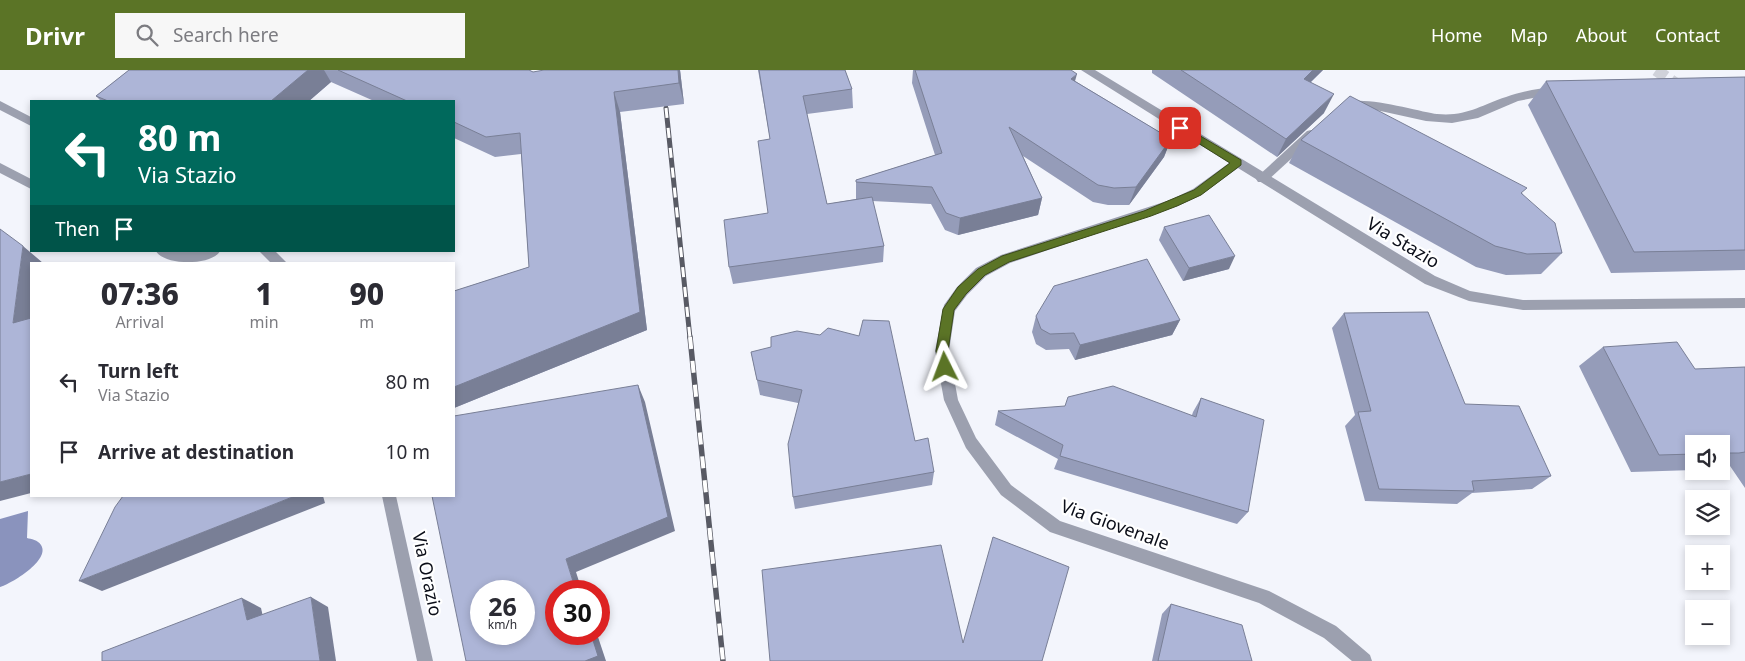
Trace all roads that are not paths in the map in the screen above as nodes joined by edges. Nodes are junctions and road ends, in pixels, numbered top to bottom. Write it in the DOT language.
graph roads {
  1 [pos="1087,70"];
  2 [pos="1566,89"];
  3 [pos="0,105"];
  4 [pos="1340,108"];
  5 [pos="30,121"];
  6 [pos="1322,124"];
  7 [pos="1237,163"];
  8 [pos="0,168"];
  9 [pos="1262,179"];
  10 [pos="30,183"];
  11 [pos="164,252"];
  12 [pos="212,252"];
  13 [pos="266,252"];
  14 [pos="279,262"];
  15 [pos="1745,303"];
  16 [pos="389,497"];
  17 [pos="425,661"];
  18 [pos="1364,661"];
  1 -- 7 [label="street, Via Stazio"];
  2 -- 4 [label="street"];
  3 -- 5 [label="street"];
  6 -- 9 [label="street"];
  7 -- 9 [label="street, Via Stazio"];
  7 -- 18 [label="street, Via Giovenale"];
  8 -- 10 [label="street"];
  9 -- 15 [label="street, Via Stazio"];
  11 -- 12 [label="street"];
  13 -- 14 [label="street"];
  16 -- 17 [label="street, Via Orazio"];
}
